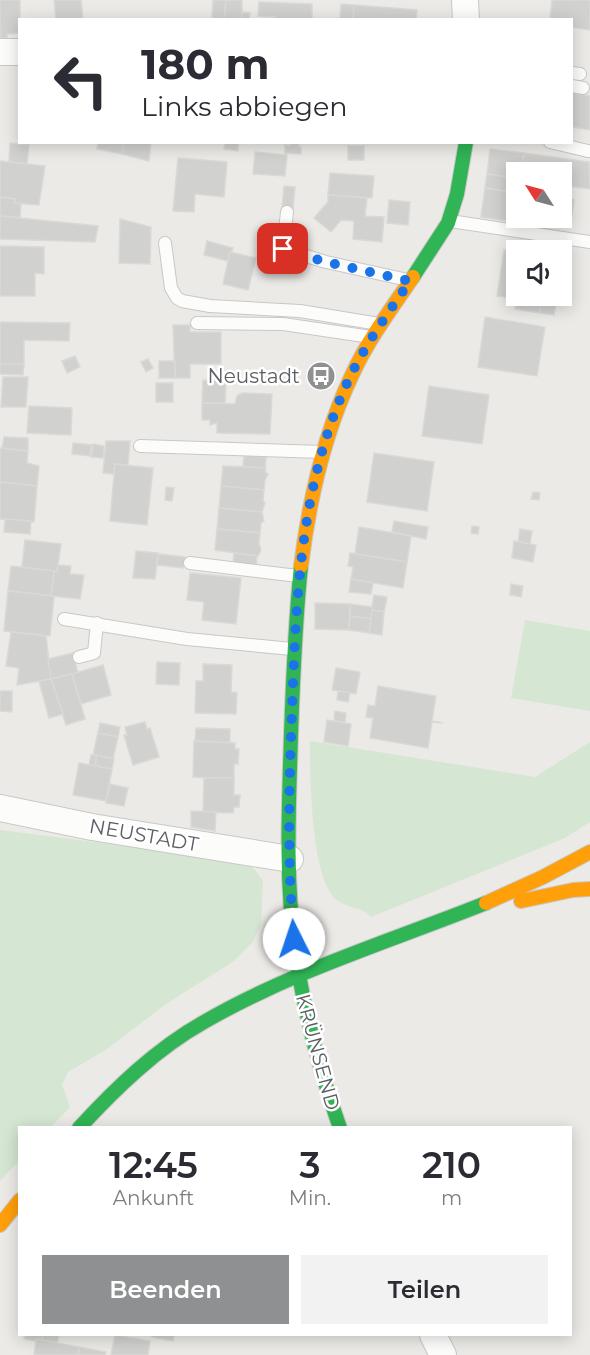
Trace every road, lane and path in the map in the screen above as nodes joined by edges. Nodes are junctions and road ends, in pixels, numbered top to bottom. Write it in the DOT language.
graph roads {
  1 [pos="465,0"];
  2 [pos="466,18"];
  3 [pos="0,52"];
  4 [pos="18,52"];
  5 [pos="466,144"];
  6 [pos="558,144"];
  7 [pos="588,151"];
  8 [pos="287,212"];
  9 [pos="449,221"];
  10 [pos="590,242"];
  11 [pos="165,243"];
  12 [pos="410,281"];
  13 [pos="197,323"];
  14 [pos="381,324"];
  15 [pos="372,337"];
  16 [pos="141,446"];
  17 [pos="322,452"];
  18 [pos="190,563"];
  19 [pos="298,576"];
  20 [pos="64,619"];
  21 [pos="97,623"];
  22 [pos="294,649"];
  23 [pos="79,657"];
  24 [pos="0,808"];
  25 [pos="590,852"];
  26 [pos="290,859"];
  27 [pos="590,889"];
  28 [pos="463,912"];
  29 [pos="298,975"];
  30 [pos="81,1126"];
  31 [pos="339,1126"];
  32 [pos="18,1203"];
  33 [pos="0,1226"];
  34 [pos="434,1336"];
  35 [pos="443,1355"];
  1 -- 2 [label="street"];
  3 -- 4 [label="street"];
  5 -- 9 [label="street, KRÜNSEND"];
  6 -- 7 [label="lane"];
  8 -- 12 [label="lane"];
  9 -- 10 [label="lane"];
  9 -- 12 [label="street, KRÜNSEND"];
  11 -- 14 [label="lane"];
  12 -- 14 [label="street, KRÜNSEND"];
  13 -- 15 [label="lane"];
  14 -- 15 [label="street, KRÜNSEND"];
  15 -- 17 [label="street, KRÜNSEND"];
  16 -- 17 [label="lane"];
  17 -- 19 [label="street, KRÜNSEND"];
  18 -- 19 [label="lane"];
  19 -- 22 [label="street, KRÜNSEND"];
  20 -- 21 [label="lane"];
  21 -- 22 [label="lane"];
  21 -- 23 [label="lane"];
  22 -- 26 [label="street, KRÜNSEND"];
  24 -- 26 [label="street, NEUSTADT"];
  25 -- 28 [label="street"];
  26 -- 29 [label="street, KRÜNSEND"];
  27 -- 28 [label="street"];
  28 -- 29 [label="street"];
  29 -- 30 [label="street"];
  29 -- 31 [label="street, KRÜNSEND"];
  32 -- 33 [label="street"];
  34 -- 35 [label="street"];
}
